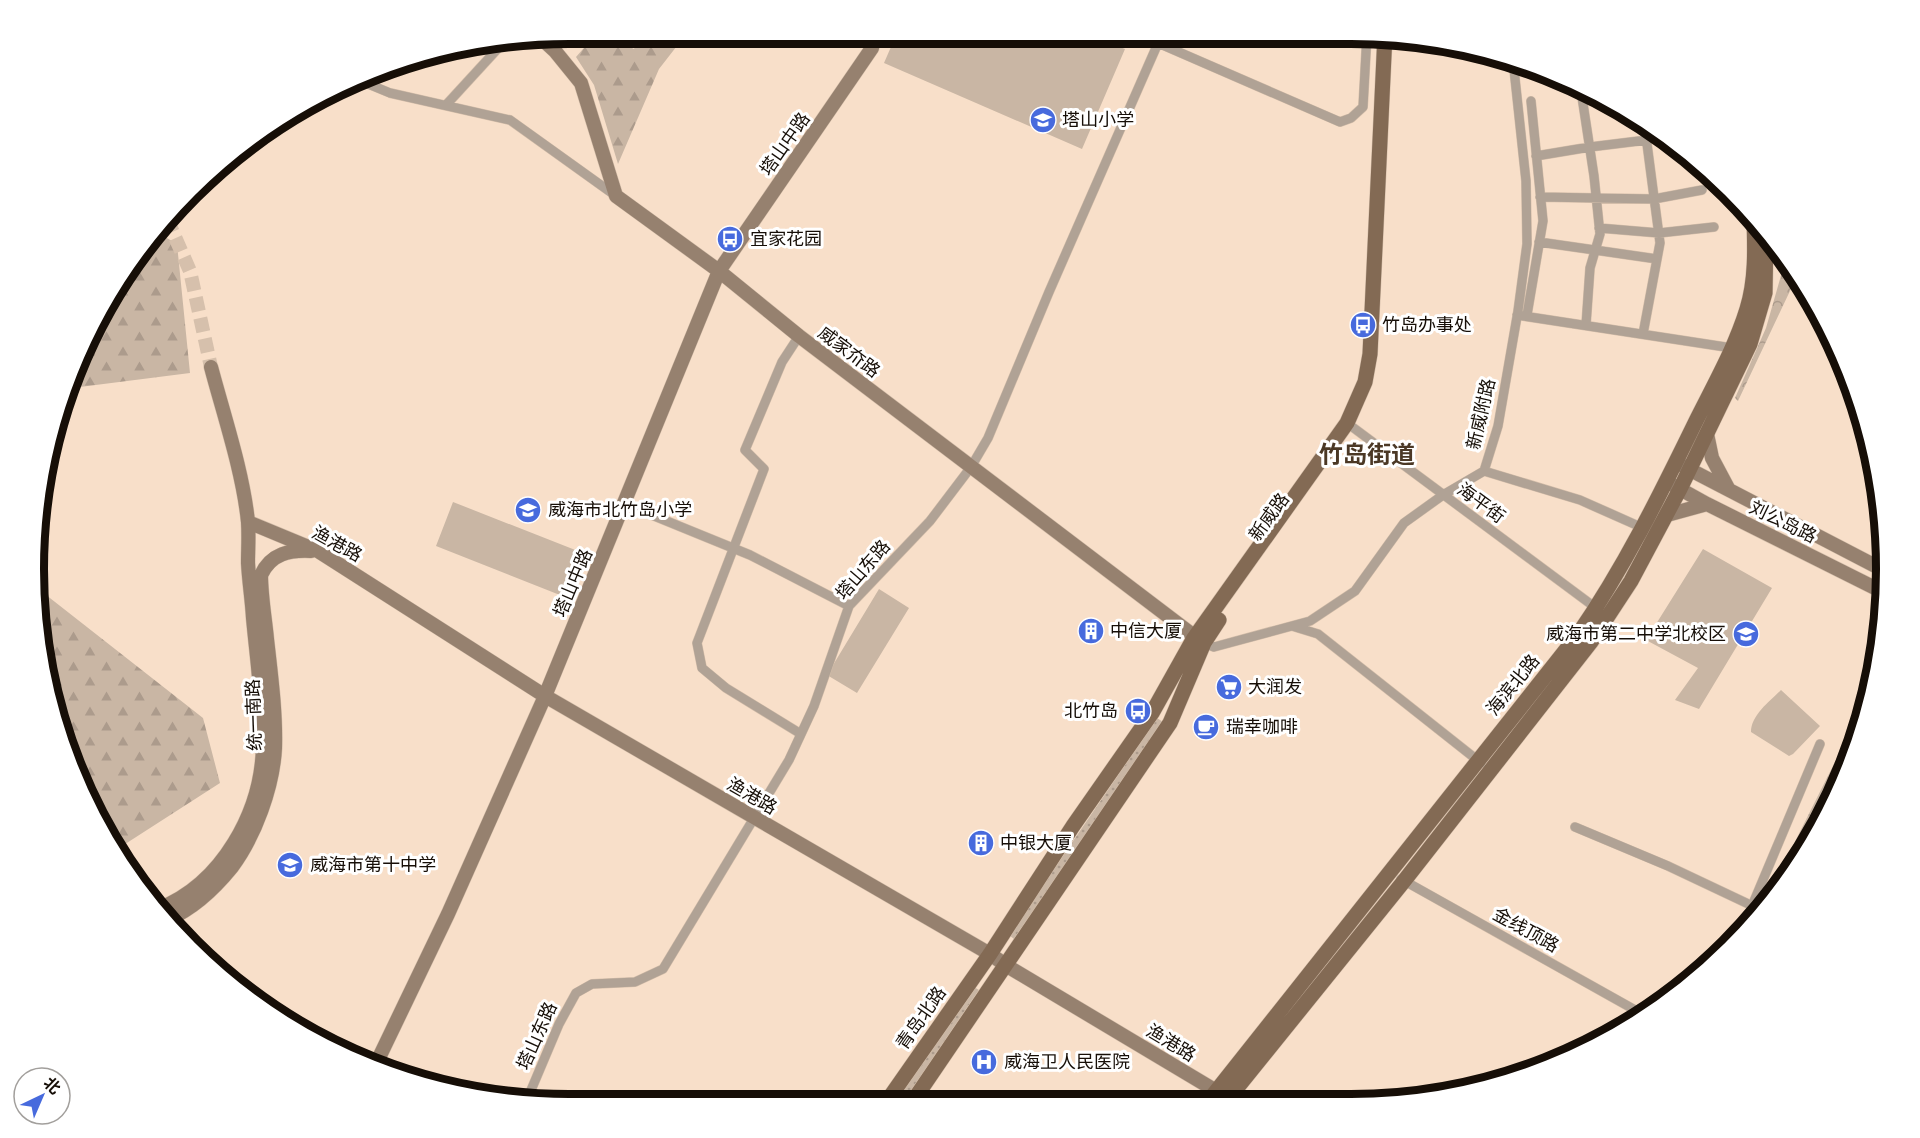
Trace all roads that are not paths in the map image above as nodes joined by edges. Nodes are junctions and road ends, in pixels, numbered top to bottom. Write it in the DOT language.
graph roads {
  1 [pos="873,44"];
  2 [pos="1158,44"];
  3 [pos="1171,44"];
  4 [pos="1366,44"];
  5 [pos="548,45"];
  6 [pos="1384,45"];
  7 [pos="1392,46"];
  8 [pos="498,48"];
  9 [pos="1514,69"];
  10 [pos="368,84"];
  11 [pos="1582,97"];
  12 [pos="1531,101"];
  13 [pos="446,105"];
  14 [pos="1646,134"];
  15 [pos="1647,140"];
  16 [pos="1590,147"];
  17 [pos="1536,156"];
  18 [pos="1702,190"];
  19 [pos="616,196"];
  20 [pos="1540,197"];
  21 [pos="1596,197"];
  22 [pos="1654,199"];
  23 [pos="1714,227"];
  24 [pos="1599,228"];
  25 [pos="1659,233"];
  26 [pos="1754,233"];
  27 [pos="1539,243"];
  28 [pos="1766,246"];
  29 [pos="1595,250"];
  30 [pos="1658,259"];
  31 [pos="718,271"];
  32 [pos="1522,315"];
  33 [pos="1586,325"];
  34 [pos="1643,334"];
  35 [pos="799,336"];
  36 [pos="1732,348"];
  37 [pos="211,367"];
  38 [pos="1351,426"];
  39 [pos="1707,434"];
  40 [pos="1683,466"];
  41 [pos="971,467"];
  42 [pos="1484,471"];
  43 [pos="1674,485"];
  44 [pos="1731,492"];
  45 [pos="1443,495"];
  46 [pos="625,504"];
  47 [pos="1707,504"];
  48 [pos="1667,515"];
  49 [pos="248,522"];
  50 [pos="1643,528"];
  51 [pos="733,548"];
  52 [pos="318,551"];
  53 [pos="1876,566"];
  54 [pos="1875,588"];
  55 [pos="849,606"];
  56 [pos="1596,608"];
  57 [pos="1292,626"];
  58 [pos="1204,643"];
  59 [pos="545,696"];
  60 [pos="801,734"];
  61 [pos="1820,744"];
  62 [pos="1484,765"];
  63 [pos="754,818"];
  64 [pos="1575,827"];
  65 [pos="1398,877"];
  66 [pos="1759,899"];
  67 [pos="166,905"];
  68 [pos="1753,907"];
  69 [pos="175,916"];
  70 [pos="990,954"];
  71 [pos="1007,966"];
  72 [pos="1636,1010"];
  73 [pos="379,1058"];
  74 [pos="530,1093"];
  75 [pos="892,1094"];
  76 [pos="918,1094"];
  77 [pos="1218,1094"];
  78 [pos="1230,1094"];
  1 -- 31 [label="main road, 塔山中路"];
  2 -- 41 [label="street, 塔山东路"];
  3 -- 4 [label="street"];
  5 -- 19 [label="main road"];
  6 -- 38 [label="main road, 新威路"];
  7 -- 38 [label="main road, 新威路"];
  8 -- 13 [label="street"];
  9 -- 32 [label="street, 新威附路"];
  10 -- 13 [label="street"];
  11 -- 16 [label="street"];
  12 -- 17 [label="street"];
  13 -- 19 [label="street"];
  14 -- 15 [label="street"];
  15 -- 16 [label="street"];
  15 -- 22 [label="street"];
  16 -- 17 [label="street"];
  16 -- 21 [label="street"];
  17 -- 20 [label="street"];
  18 -- 22 [label="street"];
  19 -- 31 [label="main road, 威家夼路"];
  20 -- 21 [label="street"];
  20 -- 27 [label="street"];
  21 -- 22 [label="street"];
  21 -- 24 [label="street"];
  22 -- 25 [label="street"];
  23 -- 25 [label="street"];
  24 -- 25 [label="street"];
  24 -- 29 [label="street"];
  25 -- 30 [label="street"];
  26 -- 36 [label="main road, 海滨北路"];
  27 -- 29 [label="street"];
  27 -- 32 [label="street"];
  28 -- 39 [label="main road, 海滨北路"];
  29 -- 30 [label="street"];
  29 -- 33 [label="street"];
  30 -- 34 [label="street"];
  31 -- 35 [label="main road, 威家夼路"];
  31 -- 46 [label="main road, 塔山中路"];
  32 -- 33 [label="street"];
  32 -- 42 [label="street, 新威附路"];
  33 -- 34 [label="street"];
  34 -- 36 [label="street"];
  35 -- 41 [label="main road, 威家夼路"];
  35 -- 51 [label="street"];
  36 -- 40 [label="main road, 海滨北路"];
  37 -- 49 [label="main road, 统一南路"];
  38 -- 45 [label="street, 海平街"];
  38 -- 58 [label="main road, 新威路"];
  39 -- 40 [label="main road, 海滨北路"];
  39 -- 44 [label="main road"];
  40 -- 43 [label="main road, 海滨北路"];
  40 -- 44 [label="main road, 刘公岛路"];
  41 -- 55 [label="street, 塔山东路"];
  41 -- 58 [label="main road, 威家夼路"];
  42 -- 45 [label="street, 新威附路"];
  42 -- 50 [label="street"];
  43 -- 47 [label="main road, 刘公岛路"];
  43 -- 48 [label="main road, 海滨北路"];
  43 -- 50 [label="main road, 海滨北路"];
  44 -- 53 [label="main road, 刘公岛路"];
  45 -- 56 [label="street, 海平街"];
  45 -- 57 [label="street, 新威附路"];
  46 -- 51 [label="street"];
  46 -- 59 [label="main road, 塔山中路"];
  47 -- 48 [label="main road"];
  47 -- 54 [label="main road, 刘公岛路"];
  48 -- 62 [label="main road, 海滨北路"];
  49 -- 52 [label="main road, 渔港路"];
  49 -- 67 [label="main road, 统一南路"];
  50 -- 56 [label="main road, 海滨北路"];
  51 -- 55 [label="street"];
  51 -- 60 [label="street"];
  52 -- 59 [label="main road, 渔港路"];
  52 -- 69 [label="main road, 统一南路"];
  55 -- 60 [label="street, 塔山东路"];
  56 -- 62 [label="main road, 海滨北路"];
  57 -- 58 [label="street, 新威附路"];
  57 -- 62 [label="street"];
  58 -- 70 [label="main road, 新威路"];
  58 -- 71 [label="main road, 新威路"];
  59 -- 63 [label="main road, 渔港路"];
  59 -- 73 [label="main road, 塔山中路"];
  60 -- 63 [label="street, 塔山东路"];
  61 -- 66 [label="street"];
  62 -- 65 [label="main road, 海滨北路"];
  63 -- 70 [label="main road, 渔港路"];
  63 -- 74 [label="street, 塔山东路"];
  64 -- 68 [label="street"];
  65 -- 72 [label="street, 金线顶路"];
  65 -- 78 [label="main road, 海滨北路"];
  70 -- 71 [label="main road, 渔港路"];
  70 -- 75 [label="main road, 青岛北路"];
  71 -- 76 [label="main road"];
  71 -- 77 [label="main road, 渔港路"];
}
